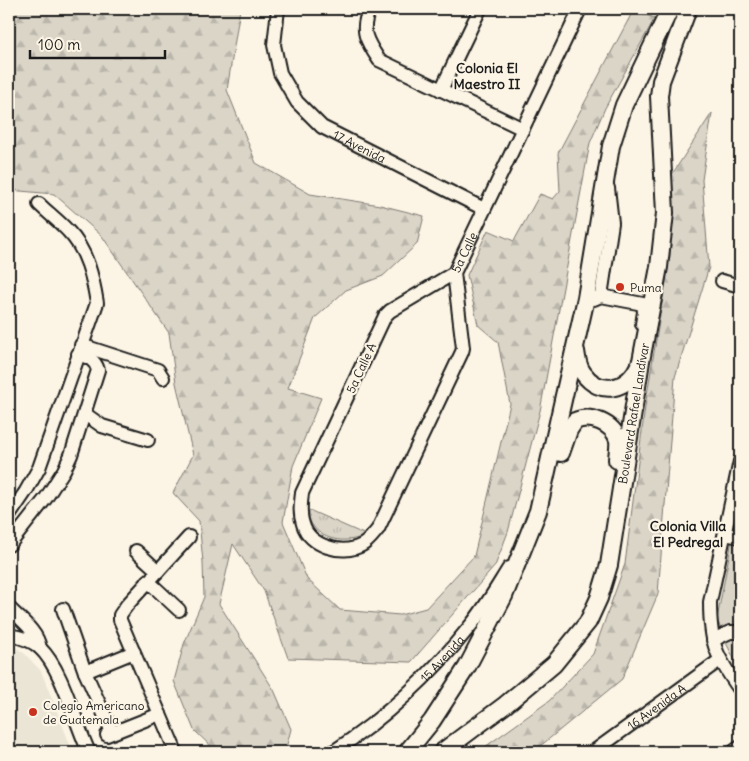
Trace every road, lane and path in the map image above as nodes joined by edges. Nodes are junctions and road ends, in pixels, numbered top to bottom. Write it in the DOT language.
graph roads {
  1 [pos="278,9"];
  2 [pos="370,9"];
  3 [pos="480,9"];
  4 [pos="580,9"];
  5 [pos="670,9"];
  6 [pos="688,9"];
  7 [pos="441,90"];
  8 [pos="523,128"];
  9 [pos="38,204"];
  10 [pos="484,209"];
  11 [pos="666,213"];
  12 [pos="454,272"];
  13 [pos="722,281"];
  14 [pos="740,286"];
  15 [pos="594,297"];
  16 [pos="644,312"];
  17 [pos="575,346"];
  18 [pos="80,349"];
  19 [pos="641,362"];
  20 [pos="163,378"];
  21 [pos="85,414"];
  22 [pos="148,440"];
  23 [pos="740,461"];
  24 [pos="618,510"];
  25 [pos="538,512"];
  26 [pos="9,516"];
  27 [pos="378,529"];
  28 [pos="725,534"];
  29 [pos="189,537"];
  30 [pos="740,537"];
  31 [pos="526,543"];
  32 [pos="9,545"];
  33 [pos="136,551"];
  34 [pos="158,571"];
  35 [pos="148,581"];
  36 [pos="9,608"];
  37 [pos="63,609"];
  38 [pos="179,610"];
  39 [pos="740,632"];
  40 [pos="9,635"];
  41 [pos="712,640"];
  42 [pos="40,648"];
  43 [pos="134,652"];
  44 [pos="720,660"];
  45 [pos="85,672"];
  46 [pos="740,690"];
  47 [pos="160,714"];
  48 [pos="740,747"];
  49 [pos="88,752"];
  50 [pos="176,752"];
  51 [pos="333,752"];
  52 [pos="407,752"];
  53 [pos="442,752"];
  54 [pos="457,752"];
  55 [pos="593,752"];
  56 [pos="733,752"];
  1 -- 10 [label="street, 17 Avenida"];
  2 -- 7 [label="street"];
  3 -- 7 [label="street"];
  4 -- 8 [label="street, 5a Calle"];
  5 -- 15 [label="main road"];
  6 -- 11 [label="main road, Boulevard Rafael Landívar"];
  7 -- 8 [label="street"];
  8 -- 10 [label="street, 5a Calle"];
  9 -- 18 [label="street"];
  10 -- 12 [label="street, 5a Calle"];
  11 -- 16 [label="street"];
  11 -- 19 [label="main road, Boulevard Rafael Landívar"];
  12 -- 27 [label="street, 5a Calle"];
  12 -- 27 [label="street, 5a Calle A"];
  13 -- 14 [label="street"];
  15 -- 16 [label="street"];
  15 -- 17 [label="main road"];
  16 -- 19 [label="street"];
  17 -- 19 [label="main road"];
  17 -- 25 [label="main road"];
  18 -- 20 [label="street"];
  18 -- 21 [label="street"];
  18 -- 26 [label="street"];
  19 -- 24 [label="main road, Boulevard Rafael Landívar"];
  21 -- 22 [label="street"];
  21 -- 32 [label="street"];
  23 -- 28 [label="street"];
  24 -- 25 [label="main road"];
  24 -- 53 [label="main road, Boulevard Rafael Landívar"];
  24 -- 54 [label="main road"];
  25 -- 31 [label="main road"];
  28 -- 30 [label="street"];
  28 -- 41 [label="street"];
  29 -- 34 [label="street"];
  31 -- 51 [label="street, 15 Avenida"];
  31 -- 52 [label="main road"];
  33 -- 34 [label="street"];
  34 -- 35 [label="street"];
  35 -- 38 [label="street"];
  35 -- 43 [label="street"];
  36 -- 42 [label="street"];
  37 -- 45 [label="street"];
  39 -- 41 [label="street"];
  40 -- 42 [label="street"];
  41 -- 44 [label="street"];
  42 -- 49 [label="street"];
  43 -- 45 [label="street"];
  43 -- 47 [label="street"];
  44 -- 46 [label="street"];
  44 -- 55 [label="street, 16 Avenida A"];
  45 -- 47 [label="street"];
  47 -- 50 [label="street"];
  48 -- 56 [label="street"];
}
